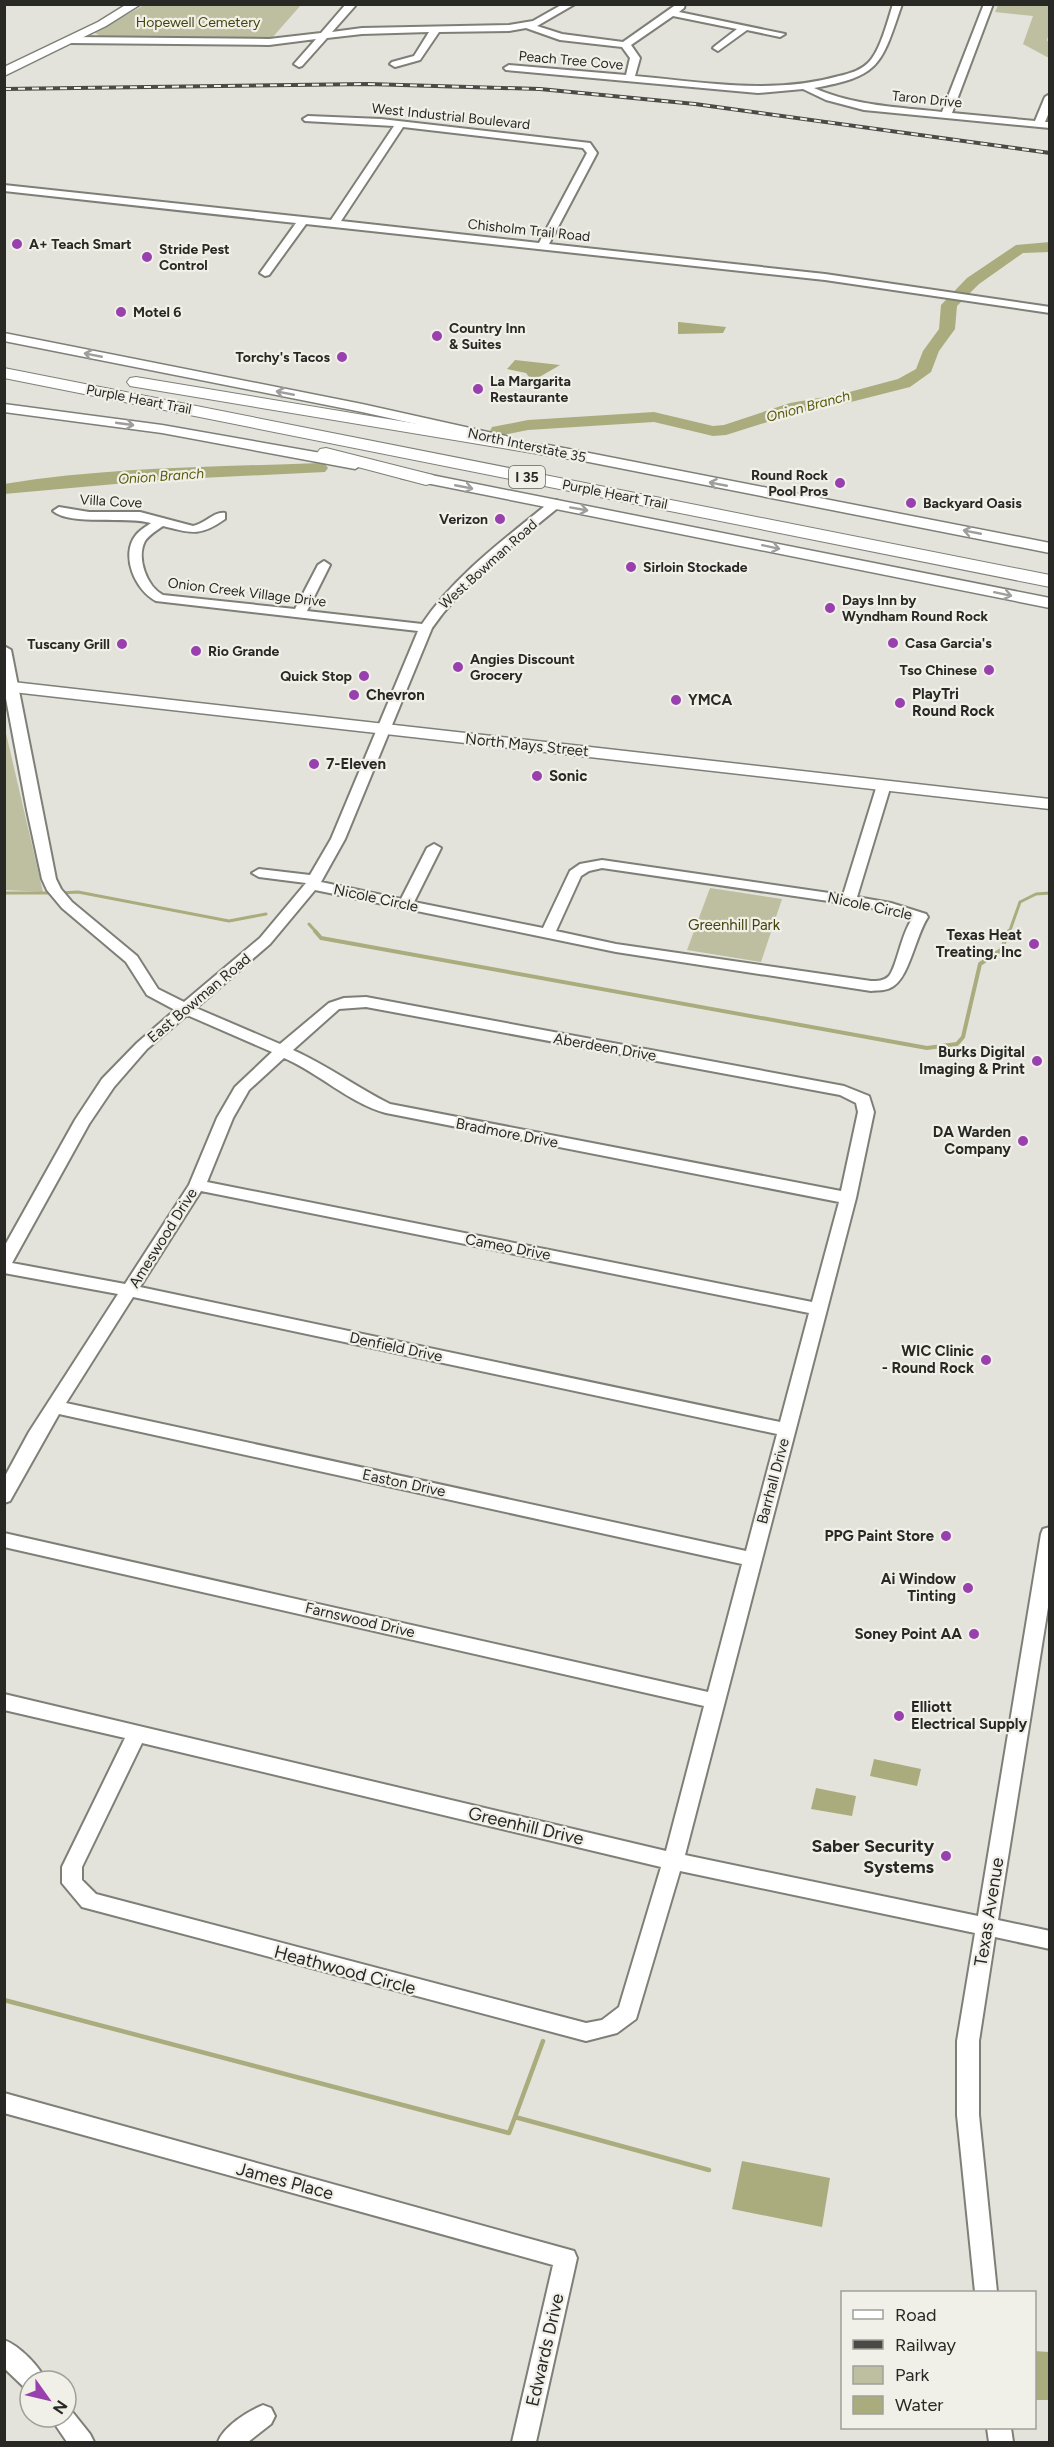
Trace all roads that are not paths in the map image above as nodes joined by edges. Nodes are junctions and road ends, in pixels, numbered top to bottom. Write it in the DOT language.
graph roads {
  1 [pos="136,4"];
  2 [pos="571,4"];
  3 [pos="683,4"];
  4 [pos="898,4"];
  5 [pos="989,4"];
  6 [pos="350,6"];
  7 [pos="671,13"];
  8 [pos="527,26"];
  9 [pos="745,27"];
  10 [pos="436,29"];
  11 [pos="326,34"];
  12 [pos="780,34"];
  13 [pos="70,40"];
  14 [pos="625,45"];
  15 [pos="718,48"];
  16 [pos="299,64"];
  17 [pos="395,64"];
  18 [pos="7,68"];
  19 [pos="509,68"];
  20 [pos="630,78"];
  21 [pos="805,87"];
  22 [pos="1050,97"];
  23 [pos="946,115"];
  24 [pos="308,118"];
  25 [pos="400,124"];
  26 [pos="1044,125"];
  27 [pos="4,188"];
  28 [pos="303,220"];
  29 [pos="334,224"];
  30 [pos="543,246"];
  31 [pos="265,273"];
  32 [pos="1050,310"];
  33 [pos="4,337"];
  34 [pos="4,358"];
  35 [pos="4,364"];
  36 [pos="4,373"];
  37 [pos="4,378"];
  38 [pos="4,408"];
  39 [pos="568,454"];
  40 [pos="426,479"];
  41 [pos="555,504"];
  42 [pos="59,511"];
  43 [pos="221,516"];
  44 [pos="160,522"];
  45 [pos="1050,548"];
  46 [pos="324,565"];
  47 [pos="1050,569"];
  48 [pos="1050,581"];
  49 [pos="1050,603"];
  50 [pos="299,614"];
  51 [pos="426,628"];
  52 [pos="4,650"];
  53 [pos="8,687"];
  54 [pos="386,729"];
  55 [pos="884,785"];
  56 [pos="1050,804"];
  57 [pos="434,848"];
  58 [pos="312,885"];
  59 [pos="849,900"];
  60 [pos="405,905"];
  61 [pos="547,935"];
  62 [pos="344,1003"];
  63 [pos="186,1009"];
  64 [pos="283,1050"];
  65 [pos="863,1100"];
  66 [pos="197,1185"];
  67 [pos="848,1198"];
  68 [pos="4,1265"];
  69 [pos="129,1291"];
  70 [pos="819,1309"];
  71 [pos="55,1407"];
  72 [pos="787,1430"];
  73 [pos="4,1496"];
  74 [pos="1050,1534"];
  75 [pos="4,1540"];
  76 [pos="752,1559"];
  77 [pos="716,1701"];
  78 [pos="4,1702"];
  79 [pos="137,1733"];
  80 [pos="673,1861"];
  81 [pos="987,1927"];
  82 [pos="1050,1940"];
  83 [pos="4,2103"];
  84 [pos="566,2258"];
  85 [pos="986,2291"];
  86 [pos="4,2351"];
  87 [pos="22,2369"];
  88 [pos="263,2416"];
  89 [pos="71,2429"];
  90 [pos="81,2442"];
  91 [pos="230,2442"];
  92 [pos="524,2442"];
  1 -- 13 [label="main road"];
  2 -- 8 [label="street"];
  3 -- 7 [label="street"];
  4 -- 21 [label="street, Peach Tree Cove"];
  5 -- 23 [label="street"];
  6 -- 11 [label="street"];
  7 -- 9 [label="street"];
  7 -- 14 [label="street"];
  8 -- 10 [label="street"];
  8 -- 14 [label="street"];
  9 -- 12 [label="street"];
  9 -- 15 [label="street"];
  10 -- 11 [label="street"];
  10 -- 17 [label="street"];
  11 -- 13 [label="street"];
  11 -- 16 [label="street"];
  13 -- 18 [label="main road"];
  14 -- 20 [label="street"];
  19 -- 20 [label="street, Peach Tree Cove"];
  20 -- 21 [label="street, Peach Tree Cove"];
  21 -- 23 [label="street, Taron Drive"];
  22 -- 26 [label="street"];
  23 -- 26 [label="street, Taron Drive"];
  24 -- 25 [label="street, West Industrial Boulevard"];
  25 -- 29 [label="street"];
  25 -- 30 [label="street, West Industrial Boulevard"];
  27 -- 28 [label="street, Chisholm Trail Road"];
  28 -- 29 [label="street, Chisholm Trail Road"];
  28 -- 31 [label="street"];
  29 -- 30 [label="street, Chisholm Trail Road"];
  30 -- 32 [label="street, Chisholm Trail Road"];
  39 -- 33 [label="main road, North Interstate 35, one-way"];
  34 -- 39 [label="highway"];
  35 -- 47 [label="highway, Purple Heart Trail / I 35"];
  36 -- 48 [label="highway, Purple Heart Trail / I 35"];
  37 -- 40 [label="highway"];
  38 -- 40 [label="main road, one-way"];
  45 -- 39 [label="main road, North Interstate 35, one-way"];
  40 -- 41 [label="main road, one-way"];
  41 -- 49 [label="main road, one-way"];
  41 -- 51 [label="street, West Bowman Road"];
  42 -- 44 [label="street, Villa Cove"];
  43 -- 44 [label="street, Villa Cove"];
  44 -- 50 [label="street, Onion Creek Village Drive"];
  46 -- 50 [label="street"];
  50 -- 51 [label="street, Onion Creek Village Drive"];
  51 -- 54 [label="street, West Bowman Road"];
  52 -- 53 [label="street, Bradmore Drive"];
  53 -- 54 [label="main road, North Mays Street"];
  53 -- 63 [label="street, Bradmore Drive"];
  54 -- 55 [label="main road, North Mays Street"];
  54 -- 58 [label="street, East Bowman Road"];
  55 -- 56 [label="main road, North Mays Street"];
  55 -- 59 [label="street"];
  57 -- 60 [label="street"];
  58 -- 60 [label="street, Nicole Circle"];
  58 -- 63 [label="street, East Bowman Road"];
  59 -- 61 [label="street, Nicole Circle"];
  59 -- 61 [label="street, Nicole Circle"];
  60 -- 61 [label="street, Nicole Circle"];
  62 -- 64 [label="street, Ameswood Drive"];
  62 -- 65 [label="street, Aberdeen Drive"];
  63 -- 64 [label="street, Bradmore Drive"];
  63 -- 68 [label="street, East Bowman Road"];
  64 -- 66 [label="street, Ameswood Drive"];
  64 -- 67 [label="street, Bradmore Drive"];
  65 -- 67 [label="street, Barrhall Drive"];
  66 -- 69 [label="street, Ameswood Drive"];
  66 -- 70 [label="street, Cameo Drive"];
  67 -- 70 [label="street, Barrhall Drive"];
  68 -- 69 [label="street, Denfield Drive"];
  69 -- 71 [label="street, Ameswood Drive"];
  69 -- 72 [label="street, Denfield Drive"];
  70 -- 72 [label="street, Barrhall Drive"];
  71 -- 73 [label="street, Ameswood Drive"];
  71 -- 76 [label="street, Easton Drive"];
  72 -- 76 [label="street, Barrhall Drive"];
  74 -- 81 [label="street, Texas Avenue"];
  75 -- 77 [label="street, Farnswood Drive"];
  76 -- 77 [label="street, Barrhall Drive"];
  77 -- 80 [label="street, Barrhall Drive"];
  78 -- 79 [label="street, Greenhill Drive"];
  79 -- 80 [label="street, Greenhill Drive"];
  79 -- 80 [label="street, Heathwood Circle"];
  80 -- 81 [label="street, Greenhill Drive"];
  81 -- 82 [label="street, Greenhill Drive"];
  81 -- 85 [label="street, Texas Avenue"];
  83 -- 84 [label="street, James Place"];
  84 -- 92 [label="street, Edwards Drive"];
  86 -- 87 [label="street"];
  88 -- 91 [label="street"];
  89 -- 90 [label="street"];
}
